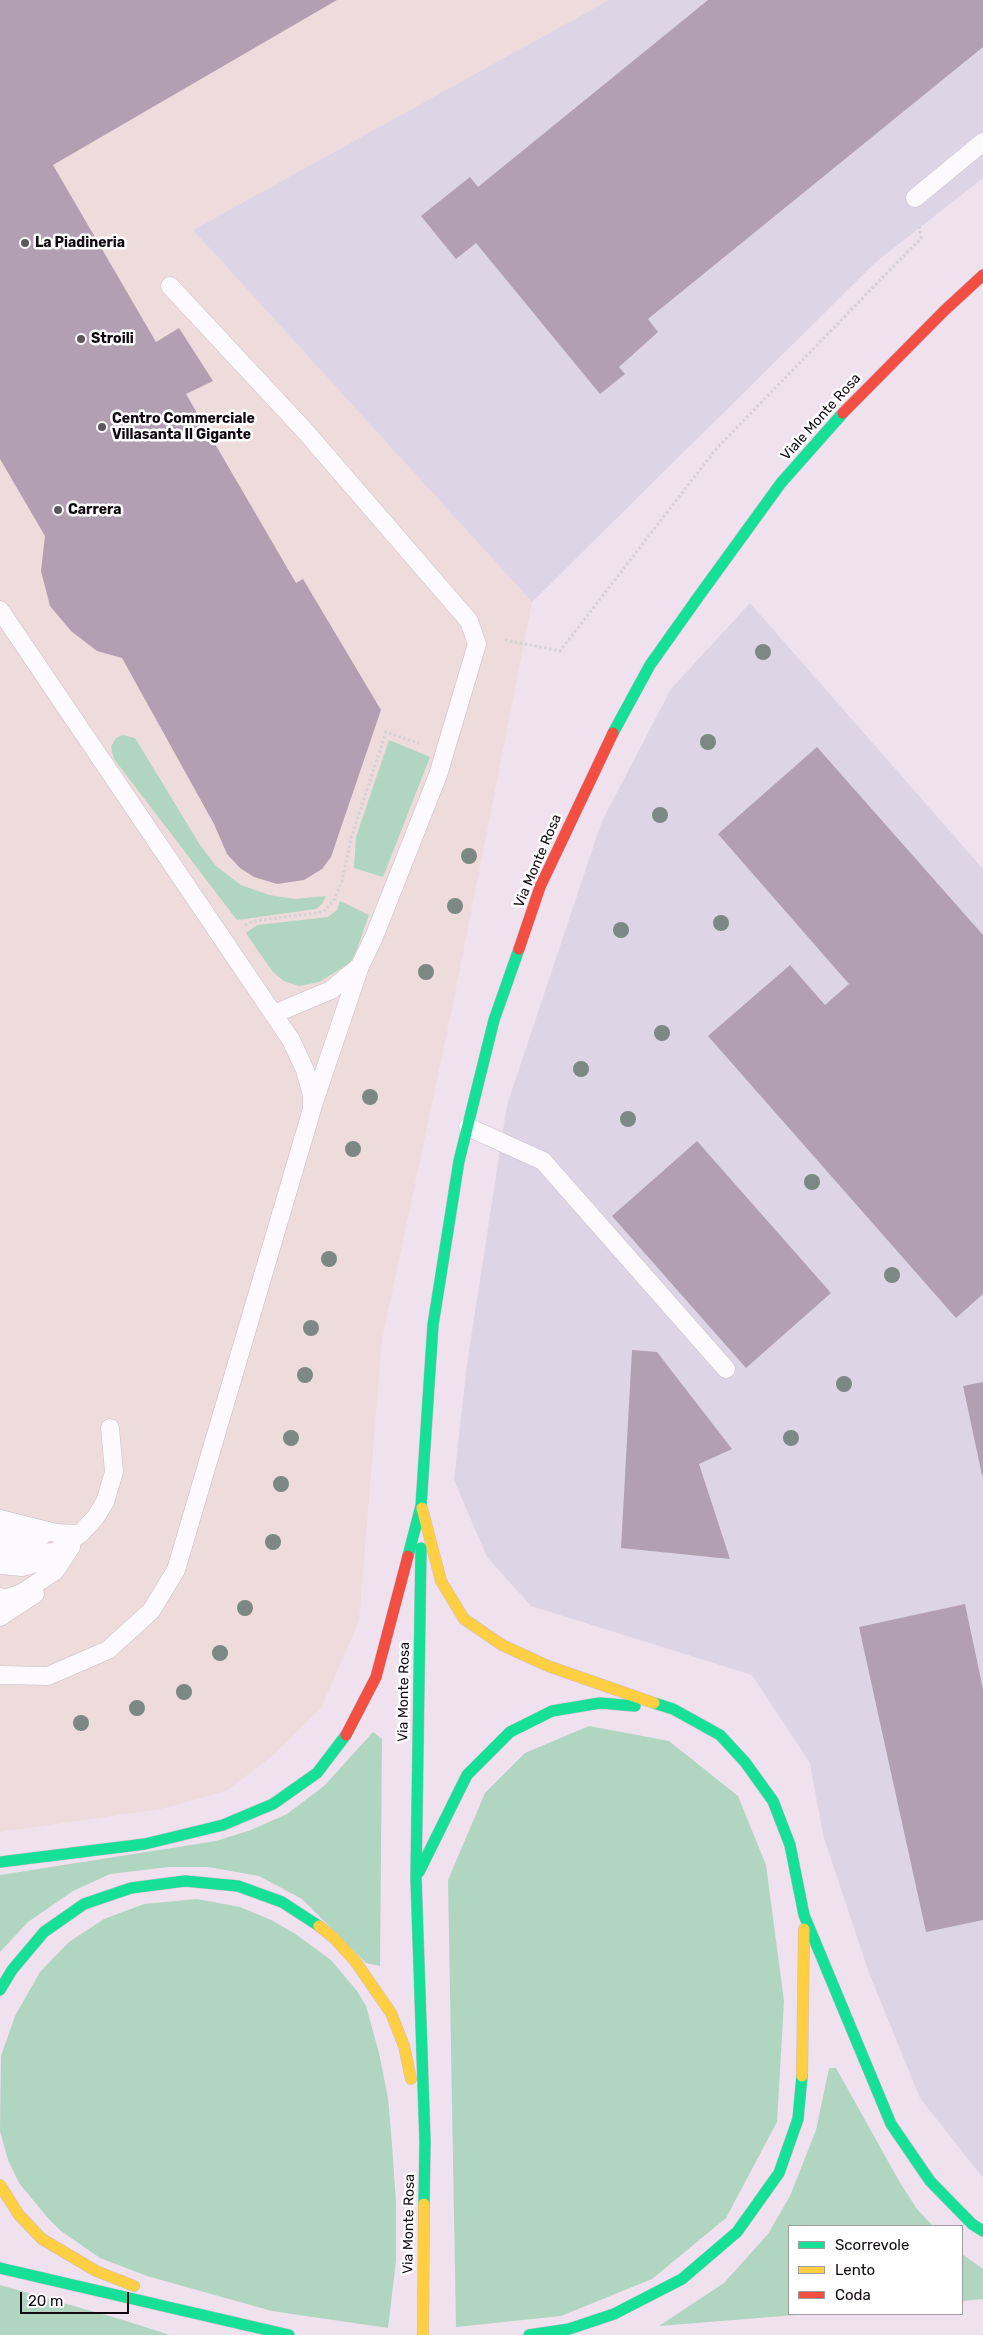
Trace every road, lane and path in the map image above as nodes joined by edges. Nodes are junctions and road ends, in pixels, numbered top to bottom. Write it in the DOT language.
graph roads {
  1 [pos="983,142"];
  2 [pos="915,198"];
  3 [pos="983,275"];
  4 [pos="170,286"];
  5 [pos="699,596"];
  6 [pos="0,610"];
  7 [pos="477,644"];
  8 [pos="445,752"];
  9 [pos="224,940"];
  10 [pos="360,966"];
  11 [pos="274,1014"];
  12 [pos="312,1109"];
  13 [pos="468,1127"];
  14 [pos="726,1369"];
  15 [pos="110,1428"];
  16 [pos="422,1506"];
  17 [pos="0,1519"];
  18 [pos="0,1533"];
  19 [pos="56,1534"];
  20 [pos="80,1534"];
  21 [pos="0,1547"];
  22 [pos="57,1552"];
  23 [pos="0,1565"];
  24 [pos="54,1571"];
  25 [pos="0,1598"];
  26 [pos="0,1617"];
  27 [pos="0,1675"];
  28 [pos="673,1709"];
  29 [pos="0,1862"];
  30 [pos="416,1878"];
  31 [pos="804,1915"];
  32 [pos="0,1990"];
  33 [pos="426,2141"];
  34 [pos="0,2185"];
  35 [pos="983,2231"];
  36 [pos="0,2268"];
  37 [pos="233,2324"];
  38 [pos="289,2335"];
  39 [pos="423,2335"];
  40 [pos="529,2335"];
  1 -- 2 [label="lane"];
  2 -- 7 [label="path"];
  3 -- 5 [label="main road, Viale Monte Rosa"];
  4 -- 7 [label="lane"];
  5 -- 13 [label="main road, Via Monte Rosa"];
  6 -- 9 [label="lane"];
  7 -- 8 [label="lane"];
  8 -- 9 [label="path"];
  8 -- 10 [label="lane"];
  9 -- 11 [label="lane"];
  10 -- 11 [label="lane"];
  10 -- 12 [label="lane"];
  11 -- 12 [label="lane"];
  12 -- 27 [label="lane"];
  13 -- 14 [label="lane"];
  13 -- 16 [label="main road, Via Monte Rosa"];
  15 -- 20 [label="lane"];
  16 -- 28 [label="main road"];
  16 -- 29 [label="main road"];
  16 -- 30 [label="main road, Via Monte Rosa"];
  17 -- 19 [label="lane"];
  18 -- 19 [label="lane"];
  19 -- 20 [label="lane"];
  20 -- 22 [label="lane"];
  20 -- 24 [label="lane"];
  21 -- 22 [label="lane"];
  22 -- 23 [label="lane"];
  24 -- 25 [label="lane"];
  24 -- 26 [label="lane"];
  28 -- 30 [label="main road"];
  28 -- 31 [label="main road"];
  30 -- 33 [label="main road, Via Monte Rosa"];
  31 -- 35 [label="main road"];
  31 -- 40 [label="main road"];
  32 -- 33 [label="main road"];
  33 -- 39 [label="main road, Via Monte Rosa"];
  34 -- 37 [label="main road"];
  36 -- 37 [label="main road"];
  37 -- 38 [label="main road"];
}
